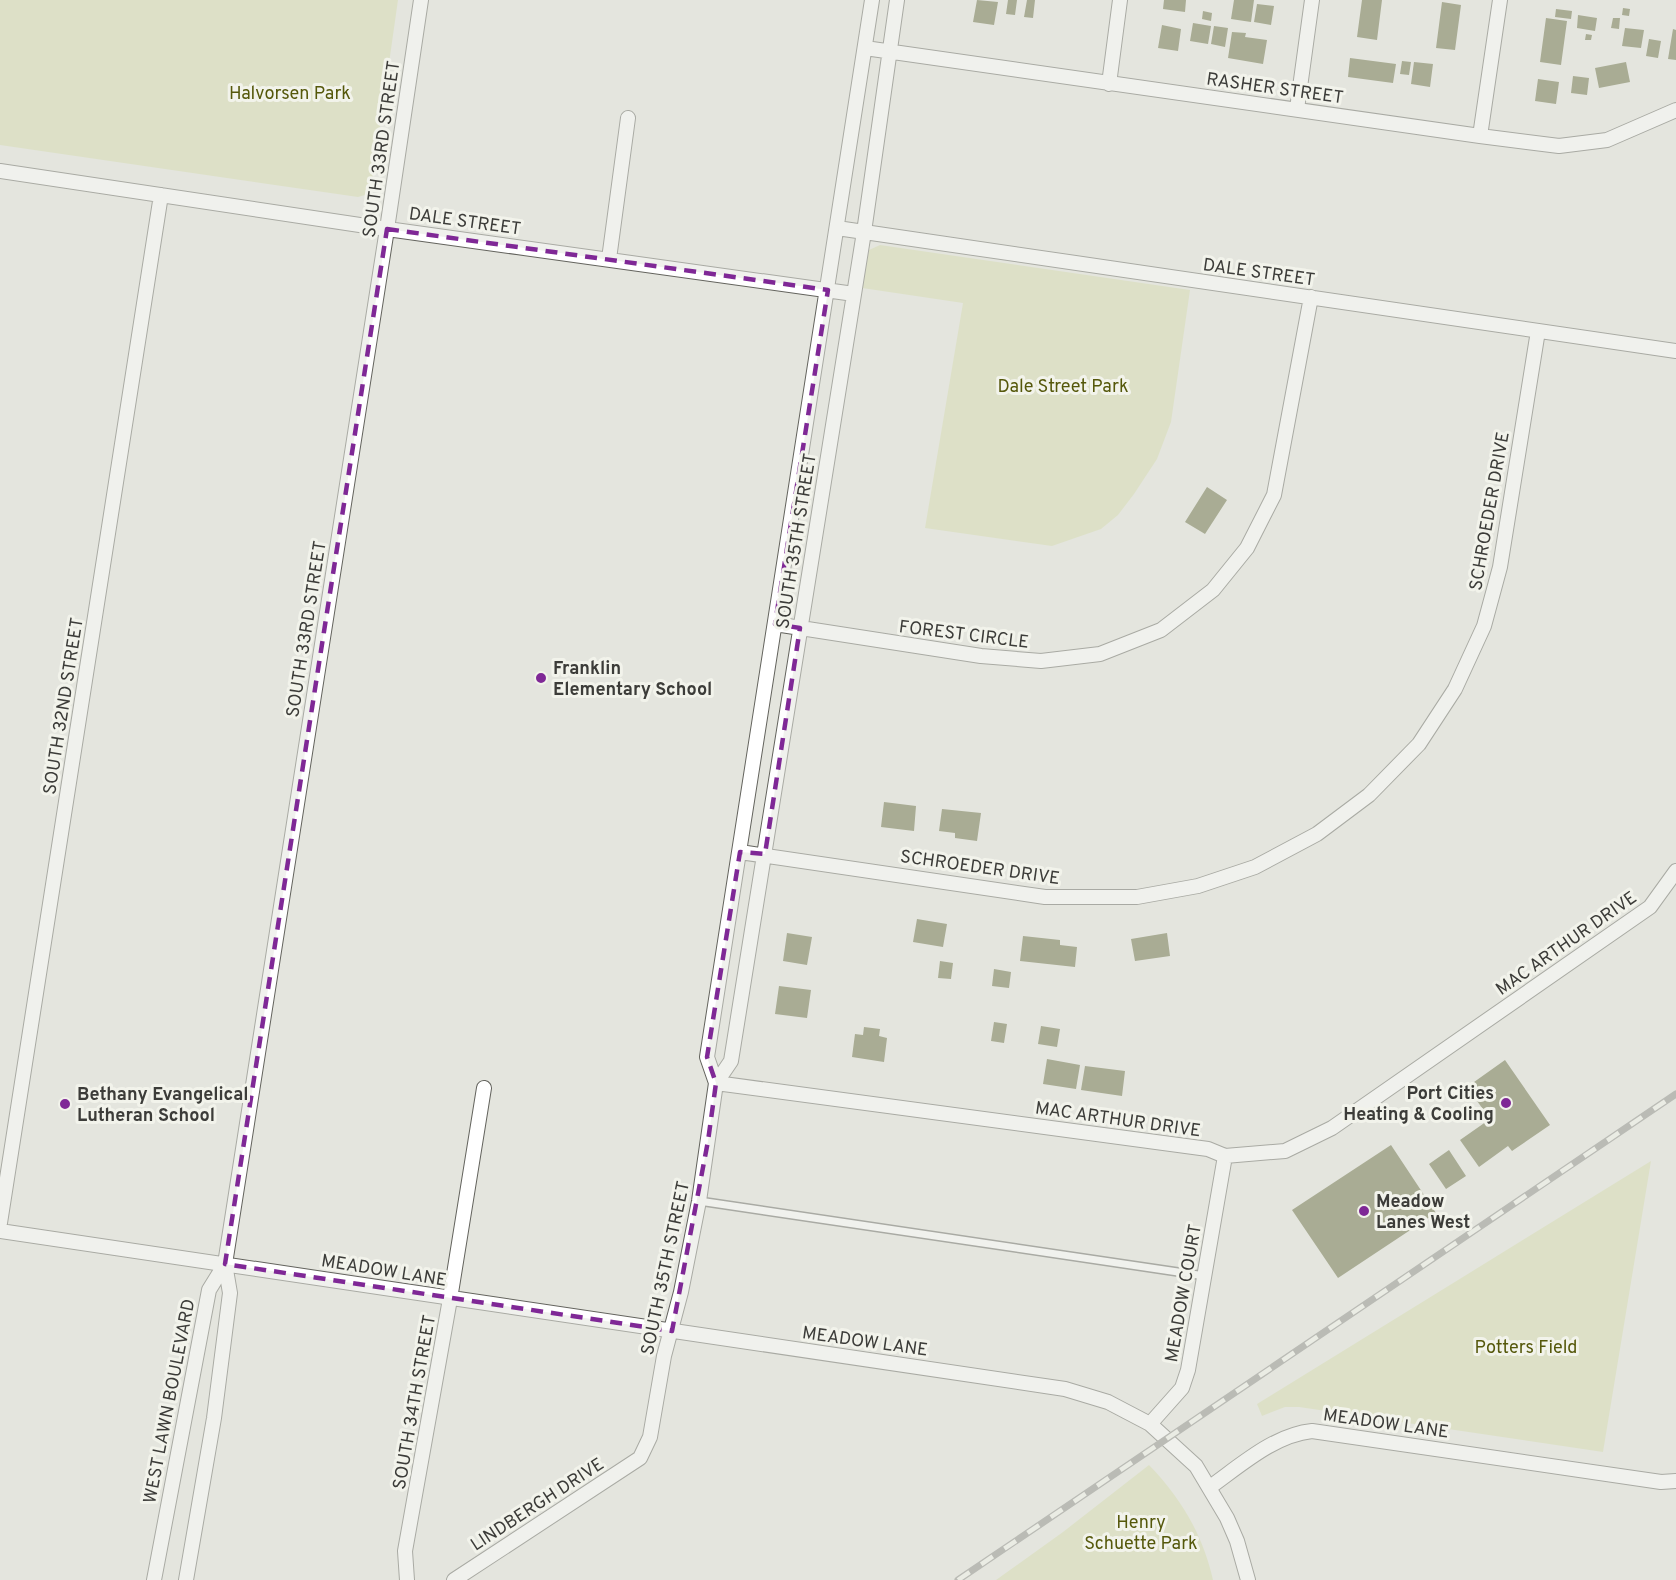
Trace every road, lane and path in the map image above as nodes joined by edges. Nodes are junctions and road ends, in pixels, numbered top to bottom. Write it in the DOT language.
graph roads {
  1 [pos="421,0"];
  2 [pos="872,0"];
  3 [pos="897,0"];
  4 [pos="1120,0"];
  5 [pos="1312,0"];
  6 [pos="1500,0"];
  7 [pos="865,48"];
  8 [pos="889,53"];
  9 [pos="1109,84"];
  10 [pos="1297,109"];
  11 [pos="1676,110"];
  12 [pos="628,117"];
  13 [pos="1480,136"];
  14 [pos="0,171"];
  15 [pos="161,195"];
  16 [pos="837,228"];
  17 [pos="387,229"];
  18 [pos="864,232"];
  19 [pos="609,259"];
  20 [pos="828,290"];
  21 [pos="854,294"];
  22 [pos="1311,297"];
  23 [pos="1538,331"];
  24 [pos="1676,351"];
  25 [pos="776,624"];
  26 [pos="800,628"];
  27 [pos="740,852"];
  28 [pos="765,854"];
  29 [pos="1676,871"];
  30 [pos="716,1083"];
  31 [pos="484,1088"];
  32 [pos="1225,1156"];
  33 [pos="699,1201"];
  34 [pos="0,1223"];
  35 [pos="0,1231"];
  36 [pos="225,1264"];
  37 [pos="1205,1276"];
  38 [pos="450,1299"];
  39 [pos="672,1331"];
  40 [pos="1150,1424"];
  41 [pos="640,1458"];
  42 [pos="1676,1481"];
  43 [pos="1210,1487"];
  44 [pos="154,1580"];
  45 [pos="186,1580"];
  46 [pos="407,1580"];
  47 [pos="453,1580"];
  48 [pos="1248,1580"];
  1 -- 17 [label="street, SOUTH 33RD STREET"];
  2 -- 7 [label="street, SOUTH 35TH STREET"];
  3 -- 8 [label="street, SOUTH 35TH STREET"];
  4 -- 9 [label="street"];
  5 -- 10 [label="street"];
  6 -- 13 [label="street"];
  7 -- 8 [label="street, RASHER STREET"];
  7 -- 16 [label="street, SOUTH 35TH STREET"];
  8 -- 9 [label="street, RASHER STREET"];
  8 -- 18 [label="street, SOUTH 35TH STREET"];
  9 -- 10 [label="street, RASHER STREET"];
  10 -- 13 [label="street, RASHER STREET"];
  11 -- 13 [label="street, RASHER STREET"];
  12 -- 19 [label="street"];
  14 -- 15 [label="street, DALE STREET"];
  15 -- 17 [label="street, DALE STREET"];
  15 -- 34 [label="street, SOUTH 32ND STREET"];
  16 -- 18 [label="street, DALE STREET"];
  16 -- 20 [label="street, SOUTH 35TH STREET"];
  17 -- 19 [label="street, DALE STREET"];
  17 -- 36 [label="street, SOUTH 33RD STREET"];
  18 -- 21 [label="street, SOUTH 35TH STREET"];
  18 -- 22 [label="street, DALE STREET"];
  19 -- 20 [label="street, DALE STREET"];
  20 -- 21 [label="street, DALE STREET"];
  20 -- 25 [label="street, SOUTH 35TH STREET"];
  21 -- 26 [label="street, SOUTH 35TH STREET"];
  22 -- 23 [label="street, DALE STREET"];
  22 -- 26 [label="street, FOREST CIRCLE"];
  23 -- 24 [label="street, DALE STREET"];
  23 -- 28 [label="street, SCHROEDER DRIVE"];
  25 -- 26 [label="street, FOREST CIRCLE"];
  25 -- 27 [label="street, SOUTH 35TH STREET"];
  26 -- 28 [label="street, SOUTH 35TH STREET"];
  27 -- 28 [label="street, SCHROEDER DRIVE"];
  27 -- 30 [label="street, SOUTH 35TH STREET"];
  28 -- 30 [label="street, SOUTH 35TH STREET"];
  29 -- 32 [label="street, MAC ARTHUR DRIVE"];
  30 -- 32 [label="street, MAC ARTHUR DRIVE"];
  30 -- 33 [label="street, SOUTH 35TH STREET"];
  31 -- 38 [label="street, SOUTH 34TH STREET"];
  32 -- 37 [label="street, MEADOW COURT"];
  33 -- 37 [label="lane"];
  33 -- 39 [label="street, SOUTH 35TH STREET"];
  35 -- 36 [label="street, MEADOW LANE"];
  36 -- 38 [label="street, MEADOW LANE"];
  36 -- 44 [label="street, WEST LAWN BOULEVARD"];
  36 -- 45 [label="street"];
  37 -- 40 [label="street, MEADOW COURT"];
  38 -- 39 [label="street, MEADOW LANE"];
  38 -- 46 [label="street, SOUTH 34TH STREET"];
  39 -- 40 [label="street, MEADOW LANE"];
  39 -- 41 [label="street, SOUTH 35TH STREET"];
  40 -- 43 [label="street, MEADOW LANE"];
  41 -- 47 [label="street, LINDBERGH DRIVE"];
  42 -- 43 [label="street, MEADOW LANE"];
  43 -- 48 [label="street"];
}
